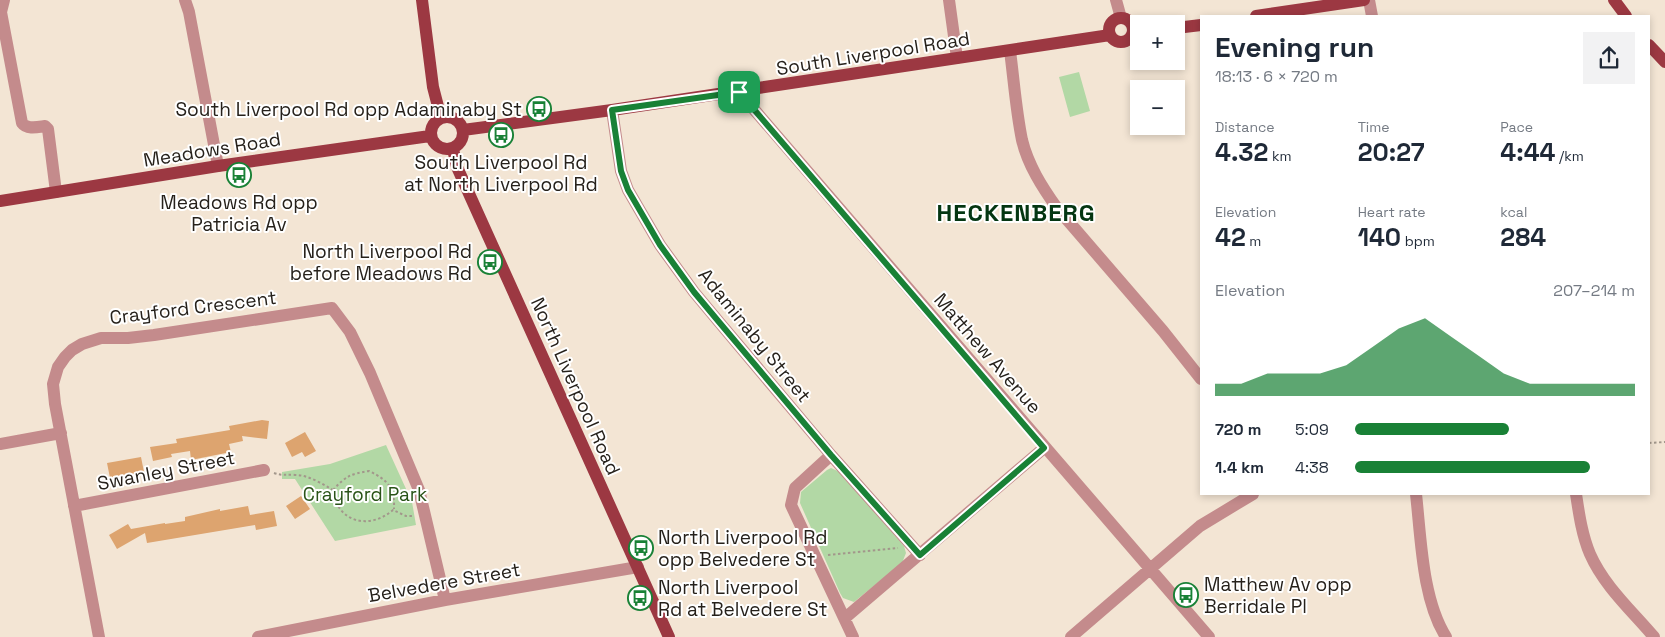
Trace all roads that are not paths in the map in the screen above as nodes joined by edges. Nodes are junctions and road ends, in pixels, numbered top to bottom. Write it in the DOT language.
graph roads {
  1 [pos="4,0"];
  2 [pos="185,0"];
  3 [pos="422,0"];
  4 [pos="949,0"];
  5 [pos="1116,0"];
  6 [pos="1364,0"];
  7 [pos="1369,0"];
  8 [pos="1614,0"];
  9 [pos="1263,15"];
  10 [pos="1372,15"];
  11 [pos="1625,15"];
  12 [pos="1121,18"];
  13 [pos="1130,21"];
  14 [pos="1200,24"];
  15 [pos="1185,27"];
  16 [pos="1110,35"];
  17 [pos="1130,38"];
  18 [pos="1650,49"];
  19 [pos="1010,52"];
  20 [pos="957,58"];
  21 [pos="1665,62"];
  22 [pos="739,92"];
  23 [pos="612,110"];
  24 [pos="441,118"];
  25 [pos="463,130"];
  26 [pos="430,136"];
  27 [pos="452,149"];
  28 [pos="218,166"];
  29 [pos="56,192"];
  30 [pos="0,201"];
  31 [pos="1200,378"];
  32 [pos="61,433"];
  33 [pos="0,444"];
  34 [pos="1044,448"];
  35 [pos="831,455"];
  36 [pos="264,470"];
  37 [pos="1251,495"];
  38 [pos="1416,495"];
  39 [pos="1576,495"];
  40 [pos="74,506"];
  41 [pos="920,555"];
  42 [pos="638,567"];
  43 [pos="1150,568"];
  44 [pos="445,600"];
  45 [pos="845,618"];
  46 [pos="99,637"];
  47 [pos="258,637"];
  48 [pos="669,637"];
  49 [pos="853,637"];
  50 [pos="1071,637"];
  51 [pos="1209,637"];
  52 [pos="1446,637"];
  53 [pos="1654,637"];
  1 -- 29 [label="street"];
  2 -- 28 [label="street"];
  3 -- 24 [label="main road"];
  4 -- 20 [label="street"];
  5 -- 12 [label="street"];
  6 -- 9 [label="main road"];
  7 -- 10 [label="street"];
  8 -- 11 [label="main road"];
  12 -- 13 [label="main road"];
  12 -- 16 [label="main road"];
  14 -- 15 [label="main road"];
  16 -- 17 [label="main road"];
  16 -- 19 [label="main road, South Liverpool Road"];
  18 -- 21 [label="main road"];
  19 -- 20 [label="main road, South Liverpool Road"];
  19 -- 31 [label="street"];
  20 -- 22 [label="main road, South Liverpool Road"];
  22 -- 23 [label="main road, South Liverpool Road"];
  22 -- 34 [label="street, Matthew Avenue"];
  23 -- 25 [label="main road, South Liverpool Road"];
  23 -- 35 [label="street, Adaminaby Street"];
  24 -- 25 [label="main road"];
  24 -- 26 [label="main road"];
  25 -- 27 [label="main road"];
  26 -- 27 [label="main road"];
  26 -- 28 [label="main road, Meadows Road"];
  27 -- 42 [label="main road, North Liverpool Road"];
  28 -- 29 [label="main road, Meadows Road"];
  29 -- 30 [label="main road, Meadows Road"];
  32 -- 33 [label="street"];
  32 -- 40 [label="street, Crayford Crescent"];
  32 -- 44 [label="street, Crayford Crescent"];
  34 -- 41 [label="street"];
  34 -- 43 [label="street, Matthew Avenue"];
  35 -- 41 [label="street, Adaminaby Street"];
  35 -- 45 [label="street"];
  36 -- 40 [label="street, Swanley Street"];
  37 -- 43 [label="street"];
  38 -- 52 [label="street"];
  39 -- 53 [label="street"];
  40 -- 46 [label="street, Crayford Crescent"];
  41 -- 45 [label="street"];
  42 -- 44 [label="street, Belvedere Street"];
  42 -- 48 [label="main road, North Liverpool Road"];
  43 -- 50 [label="street"];
  43 -- 51 [label="street, Matthew Avenue"];
  44 -- 47 [label="street, Belvedere Street"];
  45 -- 49 [label="street"];
}
